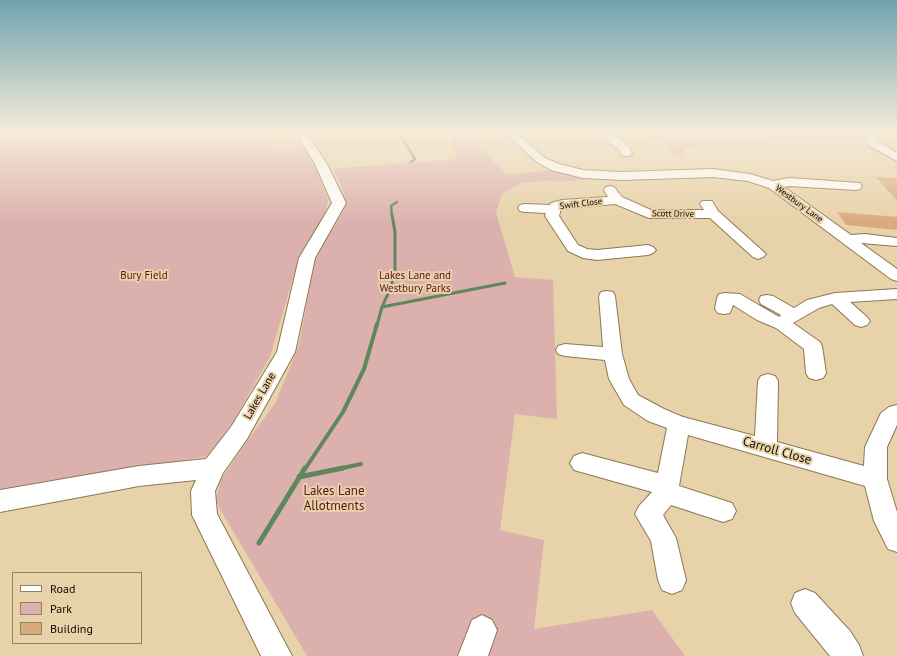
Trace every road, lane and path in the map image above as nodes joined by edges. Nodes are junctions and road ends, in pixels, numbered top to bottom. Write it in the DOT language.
graph roads {
  1 [pos="319,162"];
  2 [pos="544,162"];
  3 [pos="702,164"];
  4 [pos="727,174"];
  5 [pos="815,174"];
  6 [pos="601,176"];
  7 [pos="773,185"];
  8 [pos="822,185"];
  9 [pos="856,186"];
  10 [pos="618,200"];
  11 [pos="525,208"];
  12 [pos="553,210"];
  13 [pos="847,240"];
  14 [pos="897,242"];
  15 [pos="648,250"];
  16 [pos="758,254"];
  17 [pos="897,276"];
  18 [pos="897,294"];
  19 [pos="607,296"];
  20 [pos="835,298"];
  21 [pos="767,300"];
  22 [pos="724,309"];
  23 [pos="861,321"];
  24 [pos="790,324"];
  25 [pos="565,350"];
  26 [pos="613,354"];
  27 [pos="816,373"];
  28 [pos="768,381"];
  29 [pos="897,413"];
  30 [pos="679,424"];
  31 [pos="766,448"];
  32 [pos="582,463"];
  33 [pos="213,468"];
  34 [pos="875,479"];
  35 [pos="666,490"];
  36 [pos="0,501"];
  37 [pos="723,511"];
  38 [pos="897,540"];
  39 [pos="672,580"];
  40 [pos="805,603"];
  41 [pos="843,649"];
  42 [pos="277,656"];
  1 -- 33 [label="street, Lakes Lane"];
  2 -- 6 [label="street, Westbury Lane"];
  3 -- 4 [label="street"];
  4 -- 6 [label="street, Westbury Lane"];
  4 -- 7 [label="street, Westbury Lane"];
  5 -- 8 [label="street"];
  6 -- 10 [label="street, Scott Drive"];
  7 -- 8 [label="street"];
  7 -- 13 [label="street, Westbury Lane"];
  8 -- 9 [label="street"];
  10 -- 12 [label="street, Swift Close"];
  10 -- 16 [label="street, Scott Drive"];
  11 -- 12 [label="street"];
  12 -- 15 [label="street, Swift Close"];
  13 -- 14 [label="street"];
  13 -- 17 [label="street, Westbury Lane"];
  18 -- 20 [label="street"];
  19 -- 26 [label="street, Carroll Close"];
  20 -- 23 [label="street"];
  20 -- 24 [label="street"];
  21 -- 24 [label="street"];
  22 -- 24 [label="street"];
  24 -- 27 [label="street"];
  25 -- 26 [label="street"];
  26 -- 30 [label="street, Carroll Close"];
  28 -- 31 [label="street"];
  29 -- 34 [label="street"];
  30 -- 31 [label="street, Carroll Close"];
  30 -- 35 [label="street"];
  31 -- 34 [label="street, Carroll Close"];
  32 -- 35 [label="street"];
  33 -- 36 [label="street"];
  33 -- 42 [label="street, Lakes Lane"];
  34 -- 38 [label="street"];
  35 -- 37 [label="street"];
  35 -- 39 [label="street"];
  40 -- 41 [label="street"];
}
